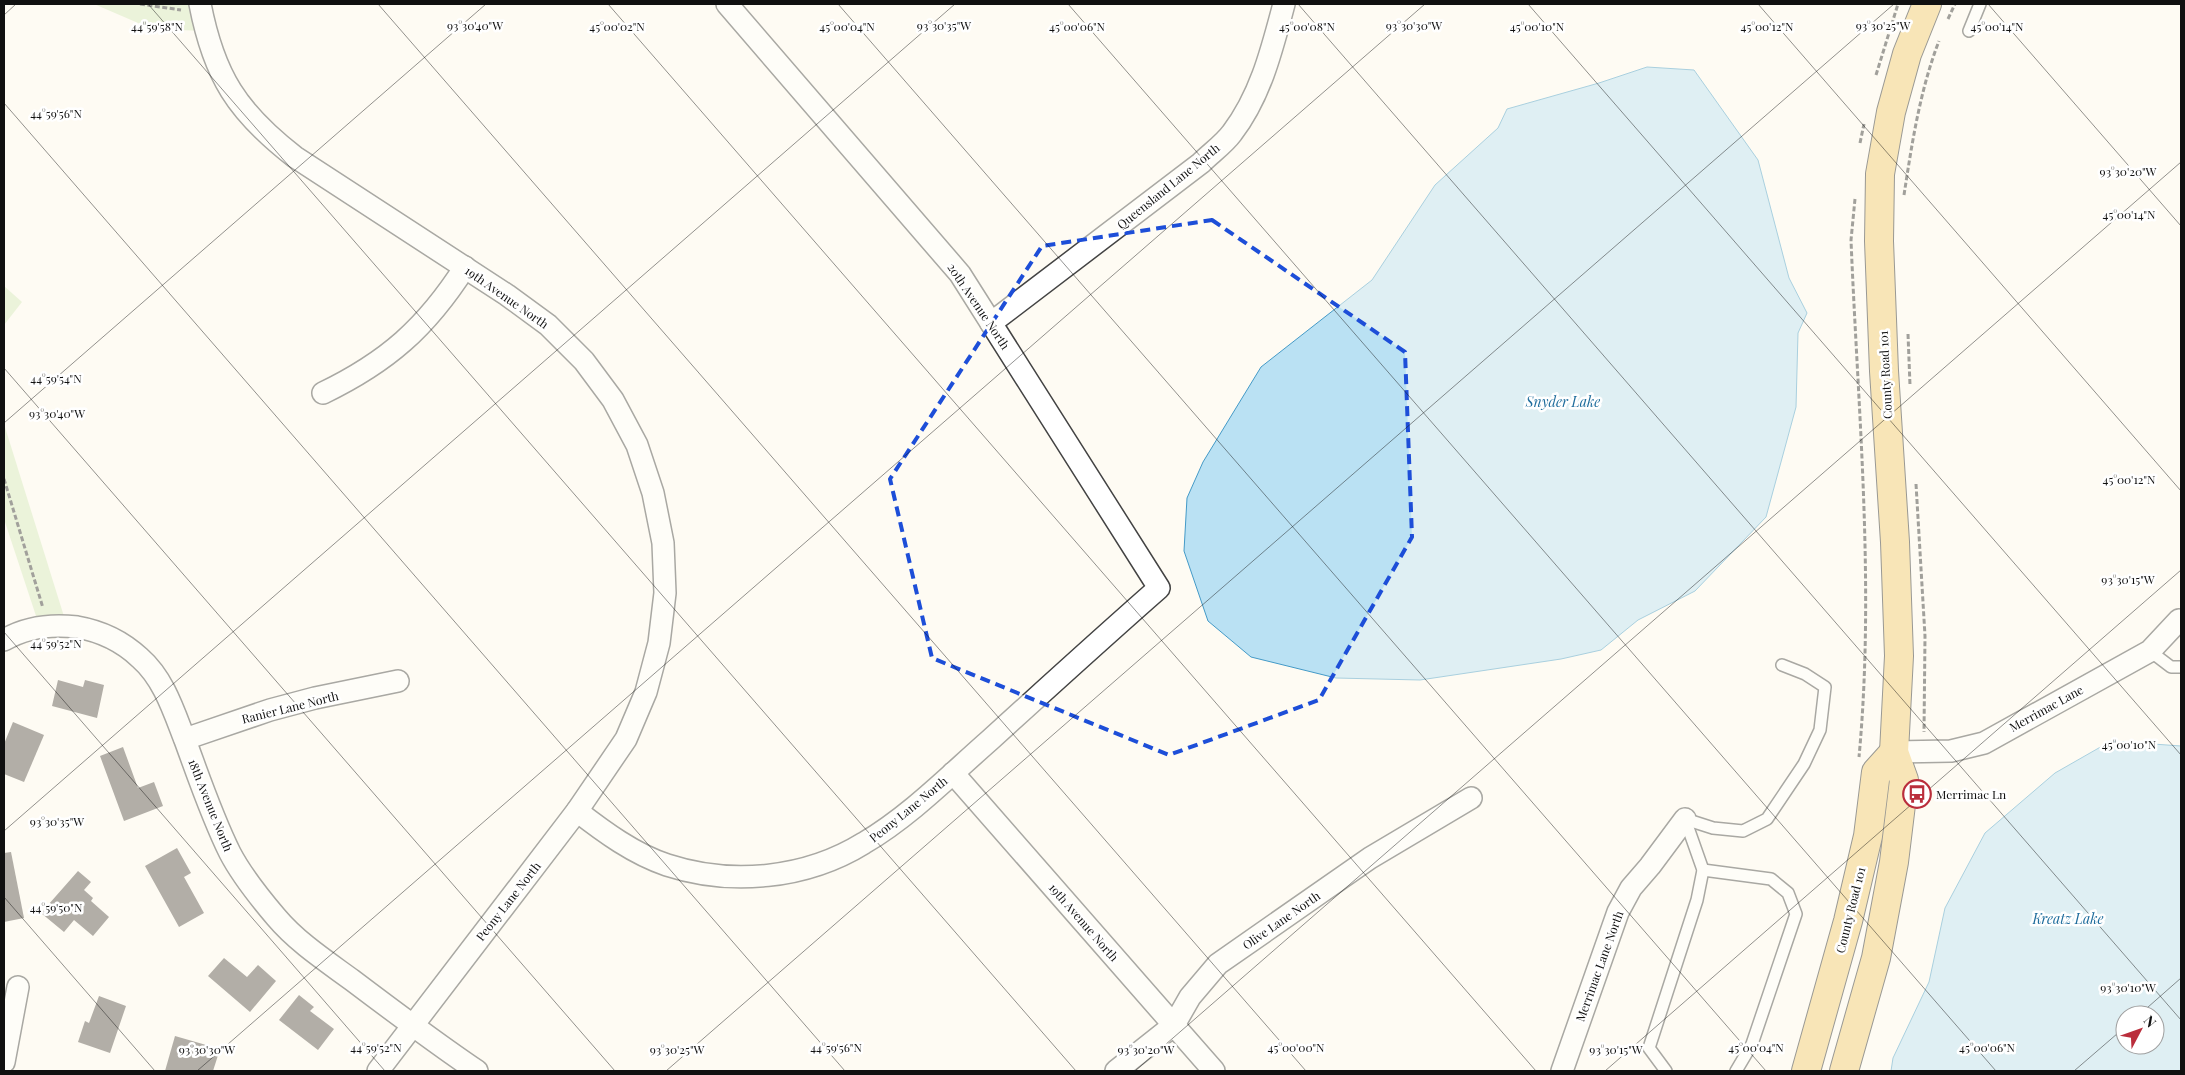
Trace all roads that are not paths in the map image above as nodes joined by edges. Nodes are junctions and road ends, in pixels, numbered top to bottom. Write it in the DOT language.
graph roads {
  1 [pos="726,4"];
  2 [pos="1284,4"];
  3 [pos="1926,4"];
  4 [pos="1980,4"];
  5 [pos="200,8"];
  6 [pos="1969,31"];
  7 [pos="464,267"];
  8 [pos="991,322"];
  9 [pos="322,393"];
  10 [pos="1158,588"];
  11 [pos="2179,620"];
  12 [pos="4,640"];
  13 [pos="2150,651"];
  14 [pos="1782,665"];
  15 [pos="2181,667"];
  16 [pos="398,681"];
  17 [pos="184,739"];
  18 [pos="1894,752"];
  19 [pos="953,773"];
  20 [pos="1471,798"];
  21 [pos="577,811"];
  22 [pos="1685,819"];
  23 [pos="1702,870"];
  24 [pos="18,987"];
  25 [pos="412,1025"];
  26 [pos="1174,1025"];
  27 [pos="4,1062"];
  28 [pos="378,1071"];
  29 [pos="477,1071"];
  30 [pos="1116,1071"];
  31 [pos="1214,1071"];
  32 [pos="1562,1071"];
  33 [pos="1666,1071"];
  34 [pos="1736,1071"];
  35 [pos="1806,1071"];
  36 [pos="1844,1071"];
  1 -- 8 [label="street, 20th Avenue North"];
  2 -- 8 [label="street, Queensland Lane North"];
  3 -- 18 [label="main road, County Road 101"];
  4 -- 6 [label="lane"];
  5 -- 7 [label="street, 19th Avenue North"];
  7 -- 9 [label="street"];
  7 -- 21 [label="street, 19th Avenue North"];
  8 -- 10 [label="street, 20th Avenue North"];
  10 -- 19 [label="street, Peony Lane North"];
  11 -- 13 [label="street, Merrimac Lane"];
  12 -- 17 [label="street, 18th Avenue North"];
  13 -- 15 [label="lane"];
  13 -- 18 [label="street, Merrimac Lane"];
  14 -- 22 [label="lane"];
  16 -- 17 [label="street, Ranier Lane North"];
  17 -- 25 [label="street, 18th Avenue North"];
  18 -- 35 [label="main road, County Road 101"];
  18 -- 36 [label="main road, County Road 101"];
  19 -- 21 [label="street, Peony Lane North"];
  19 -- 26 [label="street, 19th Avenue North"];
  20 -- 26 [label="street, Olive Lane North"];
  21 -- 25 [label="street, Peony Lane North"];
  22 -- 23 [label="lane"];
  22 -- 32 [label="street, Merrimac Lane North"];
  23 -- 33 [label="lane"];
  23 -- 34 [label="lane"];
  24 -- 27 [label="street"];
  25 -- 28 [label="street, Peony Lane North"];
  25 -- 29 [label="street, 18th Avenue North"];
  26 -- 30 [label="street, Olive Lane North"];
  26 -- 31 [label="street, 19th Avenue North"];
}
